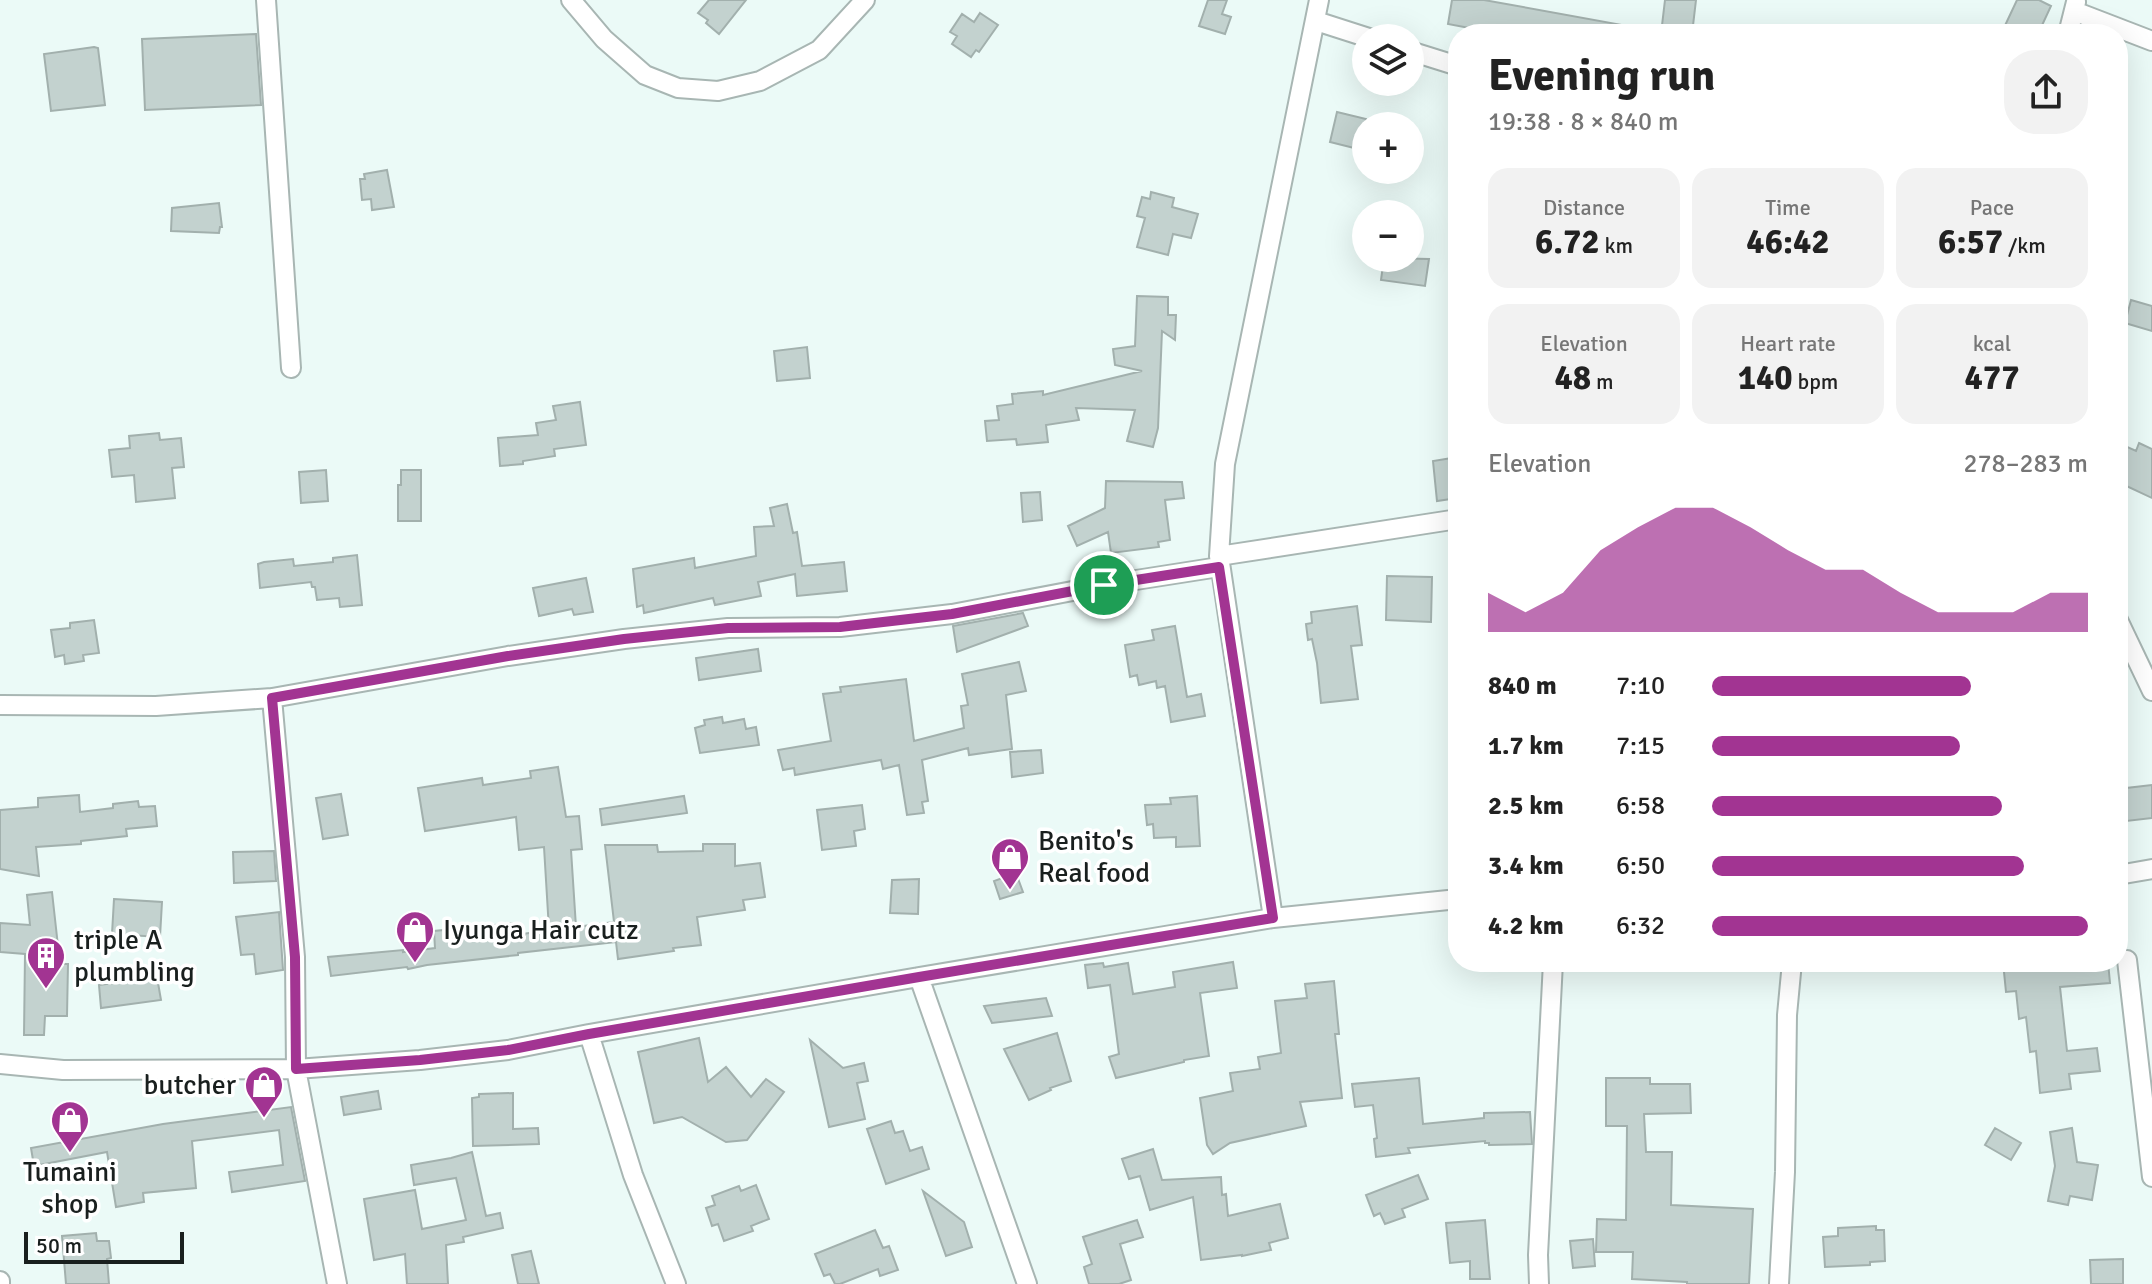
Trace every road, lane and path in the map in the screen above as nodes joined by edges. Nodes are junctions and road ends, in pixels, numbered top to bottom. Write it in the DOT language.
graph roads {
  1 [pos="266,0"];
  2 [pos="571,0"];
  3 [pos="865,0"];
  4 [pos="1319,0"];
  5 [pos="2075,6"];
  6 [pos="1316,21"];
  7 [pos="2115,24"];
  8 [pos="2128,30"];
  9 [pos="1352,33"];
  10 [pos="2152,41"];
  11 [pos="1424,55"];
  12 [pos="1448,63"];
  13 [pos="291,368"];
  14 [pos="1448,521"];
  15 [pos="1219,561"];
  16 [pos="2128,634"];
  17 [pos="2146,658"];
  18 [pos="2152,691"];
  19 [pos="272,698"];
  20 [pos="0,705"];
  21 [pos="2152,869"];
  22 [pos="2128,873"];
  23 [pos="1448,900"];
  24 [pos="1273,918"];
  25 [pos="2128,969"];
  26 [pos="1552,972"];
  27 [pos="1791,972"];
  28 [pos="919,977"];
  29 [pos="589,1034"];
  30 [pos="0,1064"];
  31 [pos="296,1069"];
  32 [pos="2152,1177"];
  33 [pos="337,1284"];
  34 [pos="676,1284"];
  35 [pos="1027,1284"];
  36 [pos="1539,1284"];
  37 [pos="1779,1284"];
  1 -- 13 [label="street"];
  2 -- 3 [label="street"];
  4 -- 6 [label="street"];
  5 -- 7 [label="street"];
  6 -- 9 [label="street"];
  6 -- 15 [label="street"];
  8 -- 10 [label="street"];
  11 -- 12 [label="street"];
  14 -- 15 [label="street"];
  15 -- 19 [label="street"];
  15 -- 24 [label="street"];
  16 -- 17 [label="street"];
  17 -- 18 [label="street"];
  19 -- 20 [label="street"];
  19 -- 31 [label="street"];
  21 -- 22 [label="street"];
  23 -- 24 [label="street"];
  24 -- 28 [label="street"];
  25 -- 32 [label="street"];
  26 -- 36 [label="street"];
  27 -- 37 [label="street"];
  28 -- 29 [label="street"];
  28 -- 35 [label="street"];
  29 -- 31 [label="street"];
  29 -- 34 [label="street"];
  30 -- 31 [label="street"];
  31 -- 33 [label="street"];
}
